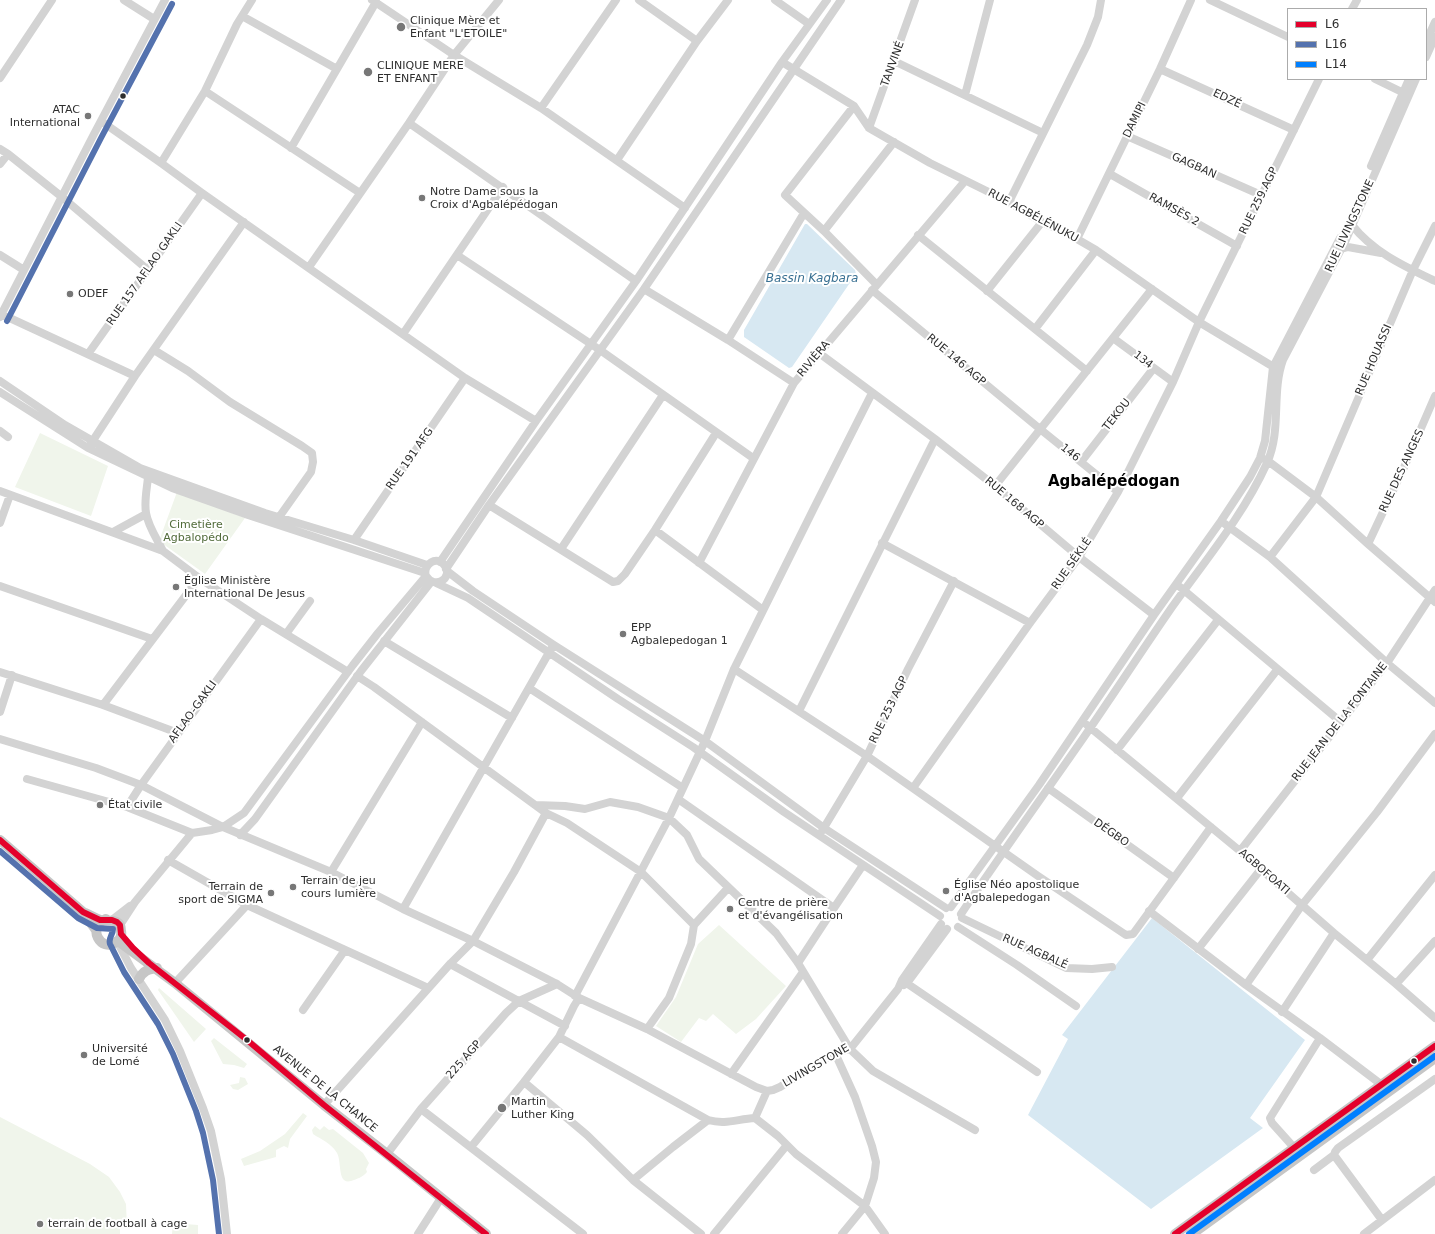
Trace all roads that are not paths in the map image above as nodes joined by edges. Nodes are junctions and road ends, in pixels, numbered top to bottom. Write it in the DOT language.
graph roads {
  1 [pos="52,0"];
  2 [pos="124,0"];
  3 [pos="165,0"];
  4 [pos="252,0"];
  5 [pos="498,0"];
  6 [pos="616,0"];
  7 [pos="639,0"];
  8 [pos="728,0"];
  9 [pos="775,0"];
  10 [pos="827,0"];
  11 [pos="841,0"];
  12 [pos="915,0"];
  13 [pos="990,0"];
  14 [pos="1101,0"];
  15 [pos="1191,0"];
  16 [pos="1210,0"];
  17 [pos="374,1"];
  18 [pos="242,16"];
  19 [pos="154,19"];
  20 [pos="1435,22"];
  21 [pos="809,24"];
  22 [pos="1287,37"];
  23 [pos="1435,37"];
  24 [pos="1427,40"];
  25 [pos="697,41"];
  26 [pos="454,55"];
  27 [pos="1427,55"];
  28 [pos="894,60"];
  29 [pos="782,62"];
  30 [pos="3,65"];
  31 [pos="337,69"];
  32 [pos="794,69"];
  33 [pos="1160,69"];
  34 [pos="0,78"];
  35 [pos="1318,80"];
  36 [pos="1377,80"];
  37 [pos="1409,80"];
  38 [pos="1415,80"];
  39 [pos="205,91"];
  40 [pos="1406,94"];
  41 [pos="965,95"];
  42 [pos="854,106"];
  43 [pos="541,108"];
  44 [pos="101,120"];
  45 [pos="409,123"];
  46 [pos="870,128"];
  47 [pos="1294,130"];
  48 [pos="1043,133"];
  49 [pos="1127,136"];
  50 [pos="894,142"];
  51 [pos="291,148"];
  52 [pos="0,150"];
  53 [pos="8,154"];
  54 [pos="617,160"];
  55 [pos="161,163"];
  56 [pos="0,164"];
  57 [pos="1110,174"];
  58 [pos="965,181"];
  59 [pos="503,187"];
  60 [pos="202,193"];
  61 [pos="360,193"];
  62 [pos="1260,195"];
  63 [pos="62,197"];
  64 [pos="1008,202"];
  65 [pos="685,208"];
  66 [pos="804,212"];
  67 [pos="244,222"];
  68 [pos="1042,222"];
  69 [pos="1352,225"];
  70 [pos="1435,226"];
  71 [pos="824,231"];
  72 [pos="918,235"];
  73 [pos="1077,238"];
  74 [pos="1342,243"];
  75 [pos="1237,246"];
  76 [pos="1096,250"];
  77 [pos="1382,253"];
  78 [pos="0,254"];
  79 [pos="457,254"];
  80 [pos="309,267"];
  81 [pos="24,270"];
  82 [pos="148,270"];
  83 [pos="1412,270"];
  84 [pos="636,281"];
  85 [pos="1435,281"];
  86 [pos="874,287"];
  87 [pos="644,289"];
  88 [pos="1152,289"];
  89 [pos="987,290"];
  90 [pos="1,315"];
  91 [pos="1199,322"];
  92 [pos="1035,329"];
  93 [pos="403,334"];
  94 [pos="1113,338"];
  95 [pos="728,340"];
  96 [pos="591,344"];
  97 [pos="154,350"];
  98 [pos="600,350"];
  99 [pos="819,353"];
  100 [pos="88,354"];
  101 [pos="1153,368"];
  102 [pos="1276,369"];
  103 [pos="1087,370"];
  104 [pos="135,376"];
  105 [pos="466,378"];
  106 [pos="0,381"];
  107 [pos="1173,382"];
  108 [pos="794,383"];
  109 [pos="0,392"];
  110 [pos="872,393"];
  111 [pos="663,395"];
  112 [pos="1435,396"];
  113 [pos="536,421"];
  114 [pos="1040,429"];
  115 [pos="0,431"];
  116 [pos="716,433"];
  117 [pos="8,437"];
  118 [pos="935,439"];
  119 [pos="90,445"];
  120 [pos="753,458"];
  121 [pos="1260,458"];
  122 [pos="1268,461"];
  123 [pos="1081,462"];
  124 [pos="148,477"];
  125 [pos="995,486"];
  126 [pos="0,491"];
  127 [pos="1118,492"];
  128 [pos="10,495"];
  129 [pos="1316,496"];
  130 [pos="489,505"];
  131 [pos="146,514"];
  132 [pos="277,520"];
  133 [pos="1221,521"];
  134 [pos="0,523"];
  135 [pos="1230,527"];
  136 [pos="655,530"];
  137 [pos="113,532"];
  138 [pos="354,540"];
  139 [pos="882,543"];
  140 [pos="1368,544"];
  141 [pos="561,549"];
  142 [pos="163,551"];
  143 [pos="1079,557"];
  144 [pos="1270,557"];
  145 [pos="440,562"];
  146 [pos="699,562"];
  147 [pos="446,570"];
  148 [pos="429,576"];
  149 [pos="199,578"];
  150 [pos="954,581"];
  151 [pos="1176,584"];
  152 [pos="0,586"];
  153 [pos="1435,590"];
  154 [pos="1184,591"];
  155 [pos="1433,600"];
  156 [pos="310,601"];
  157 [pos="764,610"];
  158 [pos="1154,615"];
  159 [pos="261,619"];
  160 [pos="1218,620"];
  161 [pos="1030,623"];
  162 [pos="286,634"];
  163 [pos="152,638"];
  164 [pos="384,641"];
  165 [pos="554,645"];
  166 [pos="549,653"];
  167 [pos="1387,663"];
  168 [pos="734,669"];
  169 [pos="1278,670"];
  170 [pos="0,672"];
  171 [pos="348,672"];
  172 [pos="12,675"];
  173 [pos="357,676"];
  174 [pos="529,688"];
  175 [pos="1435,703"];
  176 [pos="103,705"];
  177 [pos="799,711"];
  178 [pos="0,712"];
  179 [pos="512,718"];
  180 [pos="1082,720"];
  181 [pos="422,722"];
  182 [pos="1341,722"];
  183 [pos="1090,728"];
  184 [pos="178,733"];
  185 [pos="1435,734"];
  186 [pos="0,739"];
  187 [pos="705,741"];
  188 [pos="1117,750"];
  189 [pos="700,751"];
  190 [pos="867,756"];
  191 [pos="483,767"];
  192 [pos="27,779"];
  193 [pos="141,785"];
  194 [pos="683,788"];
  195 [pos="913,788"];
  196 [pos="1048,788"];
  197 [pos="1177,798"];
  198 [pos="678,799"];
  199 [pos="535,805"];
  200 [pos="127,807"];
  201 [pos="546,813"];
  202 [pos="670,818"];
  203 [pos="223,827"];
  204 [pos="1211,827"];
  205 [pos="824,828"];
  206 [pos="192,833"];
  207 [pos="240,835"];
  208 [pos="820,836"];
  209 [pos="0,840"];
  210 [pos="999,849"];
  211 [pos="1240,851"];
  212 [pos="168,860"];
  213 [pos="863,865"];
  214 [pos="1261,869"];
  215 [pos="331,872"];
  216 [pos="641,872"];
  217 [pos="1435,875"];
  218 [pos="1174,878"];
  219 [pos="728,888"];
  220 [pos="247,904"];
  221 [pos="1302,905"];
  222 [pos="834,908"];
  223 [pos="948,908"];
  224 [pos="403,909"];
  225 [pos="1149,910"];
  226 [pos="83,912"];
  227 [pos="961,916"];
  228 [pos="943,923"];
  229 [pos="694,925"];
  230 [pos="958,927"];
  231 [pos="96,930"];
  232 [pos="115,932"];
  233 [pos="1334,933"];
  234 [pos="473,941"];
  235 [pos="1435,941"];
  236 [pos="1198,949"];
  237 [pos="345,950"];
  238 [pos="1367,960"];
  239 [pos="450,964"];
  240 [pos="798,964"];
  241 [pos="153,966"];
  242 [pos="1112,967"];
  243 [pos="803,972"];
  244 [pos="139,979"];
  245 [pos="904,982"];
  246 [pos="175,983"];
  247 [pos="557,984"];
  248 [pos="1396,984"];
  249 [pos="1246,986"];
  250 [pos="428,988"];
  251 [pos="577,997"];
  252 [pos="519,1001"];
  253 [pos="1076,1006"];
  254 [pos="304,1010"];
  255 [pos="1282,1012"];
  256 [pos="1435,1018"];
  257 [pos="565,1026"];
  258 [pos="647,1029"];
  259 [pos="559,1037"];
  260 [pos="1320,1038"];
  261 [pos="1435,1046"];
  262 [pos="850,1048"];
  263 [pos="835,1053"];
  264 [pos="1435,1058"];
  265 [pos="1037,1072"];
  266 [pos="731,1074"];
  267 [pos="1435,1079"];
  268 [pos="524,1082"];
  269 [pos="1382,1085"];
  270 [pos="767,1091"];
  271 [pos="324,1105"];
  272 [pos="421,1109"];
  273 [pos="755,1118"];
  274 [pos="708,1120"];
  275 [pos="975,1130"];
  276 [pos="787,1145"];
  277 [pos="471,1147"];
  278 [pos="1298,1152"];
  279 [pos="387,1154"];
  280 [pos="1334,1156"];
  281 [pos="1314,1170"];
  282 [pos="633,1180"];
  283 [pos="1435,1180"];
  284 [pos="441,1198"];
  285 [pos="864,1206"];
  286 [pos="1382,1220"];
  287 [pos="227,1234"];
  288 [pos="418,1234"];
  289 [pos="486,1234"];
  290 [pos="583,1234"];
  291 [pos="701,1234"];
  292 [pos="714,1234"];
  293 [pos="842,1234"];
  294 [pos="885,1234"];
  295 [pos="1175,1234"];
  296 [pos="1192,1234"];
  297 [pos="1364,1234"];
  1 -- 30 [label="street"];
  2 -- 19 [label="street"];
  3 -- 19 [label="street"];
  4 -- 18 [label="street"];
  5 -- 26 [label="street"];
  6 -- 43 [label="street"];
  7 -- 25 [label="street"];
  8 -- 25 [label="street"];
  9 -- 21 [label="street"];
  10 -- 21 [label="street"];
  11 -- 32 [label="street"];
  12 -- 28 [label="street, TANVINÉ"];
  13 -- 41 [label="street"];
  14 -- 48 [label="street"];
  15 -- 33 [label="street, DAMIPI"];
  16 -- 22 [label="street"];
  17 -- 26 [label="street"];
  17 -- 31 [label="street"];
  18 -- 31 [label="street"];
  18 -- 39 [label="street"];
  19 -- 44 [label="street"];
  20 -- 24 [label="street"];
  21 -- 29 [label="street"];
  23 -- 27 [label="street"];
  25 -- 54 [label="street"];
  26 -- 43 [label="street"];
  26 -- 45 [label="street"];
  28 -- 41 [label="street"];
  28 -- 46 [label="street, TANVINÉ"];
  29 -- 32 [label="street, RUE AGBÉLÉNUKU"];
  29 -- 65 [label="street"];
  30 -- 34 [label="street"];
  31 -- 51 [label="street"];
  32 -- 42 [label="street, RUE AGBÉLÉNUKU"];
  32 -- 87 [label="street"];
  33 -- 47 [label="street, EDZÉ"];
  33 -- 49 [label="street, DAMIPI"];
  35 -- 47 [label="street, RUE 259.AGP"];
  36 -- 40 [label="street"];
  37 -- 40 [label="street, RUE LIVINGSTONE"];
  38 -- 40 [label="street, RUE LIVINGSTONE"];
  39 -- 51 [label="street"];
  39 -- 55 [label="street"];
  40 -- 69 [label="street, RUE LIVINGSTONE"];
  40 -- 74 [label="street, RUE LIVINGSTONE"];
  41 -- 48 [label="street"];
  42 -- 46 [label="street, RUE AGBÉLÉNUKU"];
  42 -- 66 [label="street, RUE 146 AGP"];
  43 -- 54 [label="street"];
  44 -- 55 [label="street"];
  44 -- 63 [label="street"];
  45 -- 59 [label="street"];
  45 -- 61 [label="street"];
  46 -- 50 [label="street, RUE AGBÉLÉNUKU"];
  47 -- 62 [label="street, RUE 259.AGP"];
  48 -- 64 [label="street"];
  49 -- 57 [label="street, DAMIPI"];
  49 -- 62 [label="street, GAGBAN"];
  50 -- 58 [label="street, RUE AGBÉLÉNUKU"];
  50 -- 71 [label="street"];
  51 -- 61 [label="street"];
  52 -- 53 [label="street"];
  53 -- 56 [label="street"];
  53 -- 63 [label="street"];
  54 -- 65 [label="street"];
  55 -- 60 [label="street"];
  57 -- 73 [label="street, DAMIPI"];
  57 -- 75 [label="street, RAMSÈS 2"];
  58 -- 64 [label="street, RUE AGBÉLÉNUKU"];
  58 -- 72 [label="street, RIVIÈRA"];
  59 -- 79 [label="street"];
  59 -- 84 [label="street"];
  60 -- 67 [label="street"];
  60 -- 82 [label="street, RUE 157 AFLAO GAKLI"];
  61 -- 80 [label="street"];
  62 -- 75 [label="street, RUE 259.AGP"];
  63 -- 81 [label="street"];
  63 -- 82 [label="street"];
  64 -- 68 [label="street, RUE AGBÉLÉNUKU"];
  65 -- 84 [label="street"];
  66 -- 71 [label="street, RUE 146 AGP"];
  66 -- 95 [label="street"];
  67 -- 80 [label="street"];
  67 -- 97 [label="street"];
  68 -- 73 [label="street, RUE AGBÉLÉNUKU"];
  68 -- 89 [label="street"];
  69 -- 74 [label="street, RUE LIVINGSTONE"];
  69 -- 77 [label="street"];
  70 -- 83 [label="street, RUE HOUASSI"];
  71 -- 86 [label="street, RUE 146 AGP"];
  72 -- 86 [label="street, RIVIÈRA"];
  72 -- 89 [label="street"];
  73 -- 76 [label="street, RUE AGBÉLÉNUKU"];
  74 -- 77 [label="street"];
  74 -- 102 [label="street, RUE LIVINGSTONE"];
  75 -- 91 [label="street, RUE 259.AGP"];
  76 -- 88 [label="street, RUE AGBÉLÉNUKU"];
  76 -- 92 [label="street"];
  77 -- 83 [label="street"];
  78 -- 81 [label="street"];
  79 -- 93 [label="street"];
  79 -- 96 [label="street"];
  80 -- 93 [label="street"];
  81 -- 90 [label="street"];
  82 -- 100 [label="street, RUE 157 AFLAO GAKLI"];
  83 -- 85 [label="street"];
  83 -- 129 [label="street, RUE HOUASSI"];
  84 -- 96 [label="street"];
  86 -- 99 [label="street, RIVIÈRA"];
  86 -- 114 [label="street, RUE 146 AGP"];
  87 -- 95 [label="street"];
  87 -- 98 [label="street"];
  88 -- 91 [label="street, RUE AGBÉLÉNUKU"];
  88 -- 94 [label="street"];
  89 -- 92 [label="street"];
  90 -- 100 [label="street"];
  91 -- 102 [label="street, RUE AGBÉLÉNUKU"];
  91 -- 107 [label="street, RUE SÉKLÉ"];
  92 -- 103 [label="street"];
  93 -- 105 [label="street"];
  94 -- 101 [label="street, 134"];
  94 -- 103 [label="street"];
  95 -- 108 [label="street"];
  96 -- 98 [label="street"];
  96 -- 113 [label="street"];
  97 -- 104 [label="street"];
  97 -- 132 [label="street"];
  98 -- 111 [label="street"];
  98 -- 130 [label="street"];
  99 -- 108 [label="street, RIVIÈRA"];
  99 -- 110 [label="street, RUE 168 AGP"];
  100 -- 104 [label="street"];
  101 -- 107 [label="street, 134"];
  101 -- 123 [label="street, TEKOU"];
  102 -- 121 [label="street"];
  102 -- 122 [label="street"];
  103 -- 114 [label="street"];
  104 -- 119 [label="street"];
  105 -- 113 [label="street"];
  105 -- 138 [label="street, RUE 191 AFG"];
  106 -- 119 [label="street"];
  107 -- 127 [label="street, RUE SÉKLÉ"];
  108 -- 120 [label="street, RIVIÈRA"];
  109 -- 119 [label="street"];
  110 -- 118 [label="street, RUE 168 AGP"];
  110 -- 157 [label="street"];
  111 -- 116 [label="street"];
  111 -- 141 [label="street"];
  112 -- 140 [label="street, RUE DES ANGES"];
  113 -- 145 [label="street"];
  114 -- 123 [label="street, 146"];
  114 -- 125 [label="street"];
  115 -- 117 [label="street"];
  116 -- 120 [label="street"];
  116 -- 136 [label="street"];
  118 -- 125 [label="street, RUE 168 AGP"];
  118 -- 139 [label="street"];
  119 -- 124 [label="street"];
  119 -- 132 [label="street"];
  120 -- 146 [label="street, RIVIÈRA"];
  121 -- 122 [label="street"];
  121 -- 133 [label="street"];
  122 -- 129 [label="street"];
  122 -- 135 [label="street"];
  123 -- 127 [label="street, 146"];
  124 -- 131 [label="street"];
  124 -- 132 [label="street"];
  125 -- 143 [label="street, RUE 168 AGP"];
  126 -- 128 [label="street"];
  127 -- 143 [label="street, RUE SÉKLÉ"];
  128 -- 134 [label="street"];
  128 -- 137 [label="street"];
  129 -- 140 [label="street"];
  129 -- 144 [label="street, RUE HOUASSI"];
  130 -- 141 [label="street"];
  130 -- 147 [label="street"];
  131 -- 137 [label="street"];
  131 -- 142 [label="street"];
  132 -- 138 [label="street"];
  132 -- 148 [label="street"];
  133 -- 135 [label="street"];
  133 -- 151 [label="street"];
  135 -- 144 [label="street"];
  135 -- 154 [label="street"];
  136 -- 141 [label="street"];
  136 -- 146 [label="street"];
  137 -- 142 [label="street"];
  138 -- 148 [label="street"];
  139 -- 150 [label="street"];
  139 -- 177 [label="street"];
  140 -- 155 [label="street"];
  142 -- 149 [label="street"];
  143 -- 158 [label="street, RUE 168 AGP"];
  143 -- 161 [label="street, RUE SÉKLÉ"];
  144 -- 167 [label="street"];
  145 -- 147 [label="street"];
  145 -- 148 [label="street"];
  146 -- 157 [label="street"];
  147 -- 148 [label="street"];
  147 -- 165 [label="street"];
  148 -- 164 [label="street"];
  148 -- 166 [label="street"];
  148 -- 171 [label="street"];
  149 -- 159 [label="street"];
  149 -- 163 [label="street"];
  150 -- 161 [label="street"];
  150 -- 190 [label="street, RUE 253 AGP"];
  151 -- 154 [label="street"];
  151 -- 158 [label="street"];
  152 -- 163 [label="street"];
  153 -- 155 [label="street, RUE JEAN DE LA FONTAINE"];
  154 -- 160 [label="street"];
  154 -- 183 [label="street"];
  155 -- 167 [label="street, RUE JEAN DE LA FONTAINE"];
  156 -- 162 [label="street"];
  157 -- 168 [label="street"];
  158 -- 180 [label="street"];
  159 -- 162 [label="street"];
  159 -- 184 [label="street, AFLAO-GAKLI"];
  160 -- 169 [label="street"];
  160 -- 188 [label="street"];
  161 -- 195 [label="street, RUE SÉKLÉ"];
  162 -- 171 [label="street"];
  163 -- 176 [label="street"];
  164 -- 173 [label="street"];
  164 -- 179 [label="street"];
  165 -- 166 [label="street"];
  165 -- 187 [label="street"];
  166 -- 174 [label="street"];
  166 -- 189 [label="street"];
  167 -- 175 [label="street"];
  167 -- 182 [label="street, RUE JEAN DE LA FONTAINE"];
  168 -- 177 [label="street"];
  168 -- 187 [label="street"];
  169 -- 182 [label="street"];
  169 -- 197 [label="street"];
  170 -- 172 [label="street"];
  171 -- 203 [label="street"];
  172 -- 176 [label="street"];
  172 -- 178 [label="street"];
  173 -- 181 [label="street"];
  173 -- 207 [label="street"];
  174 -- 179 [label="street"];
  174 -- 194 [label="street"];
  176 -- 184 [label="street"];
  177 -- 190 [label="street"];
  179 -- 191 [label="street"];
  180 -- 183 [label="street, AGBOFOATI"];
  180 -- 210 [label="street"];
  181 -- 191 [label="street"];
  181 -- 215 [label="street"];
  182 -- 211 [label="street, RUE JEAN DE LA FONTAINE"];
  183 -- 188 [label="street, AGBOFOATI"];
  183 -- 196 [label="street"];
  184 -- 193 [label="street, AFLAO-GAKLI"];
  185 -- 221 [label="street"];
  186 -- 193 [label="street"];
  187 -- 189 [label="street"];
  187 -- 205 [label="street"];
  188 -- 197 [label="street, AGBOFOATI"];
  189 -- 194 [label="street"];
  189 -- 208 [label="street"];
  190 -- 195 [label="street"];
  190 -- 205 [label="street, RUE 253 AGP"];
  191 -- 199 [label="street"];
  191 -- 224 [label="street"];
  192 -- 200 [label="street"];
  193 -- 200 [label="street, AFLAO-GAKLI"];
  193 -- 203 [label="street"];
  194 -- 198 [label="street"];
  195 -- 210 [label="street"];
  196 -- 210 [label="street"];
  196 -- 218 [label="street, DÉGBO"];
  197 -- 204 [label="street, AGBOFOATI"];
  198 -- 202 [label="street"];
  198 -- 222 [label="street"];
  199 -- 201 [label="street"];
  199 -- 202 [label="street"];
  200 -- 206 [label="street"];
  201 -- 216 [label="street"];
  201 -- 234 [label="street"];
  202 -- 216 [label="street"];
  202 -- 219 [label="street"];
  203 -- 206 [label="street"];
  203 -- 207 [label="street"];
  204 -- 211 [label="street, AGBOFOATI"];
  204 -- 218 [label="street"];
  205 -- 208 [label="street, RUE 253 AGP"];
  205 -- 223 [label="street"];
  206 -- 212 [label="street"];
  207 -- 215 [label="street"];
  208 -- 213 [label="street"];
  209 -- 226 [label="main road, AVENUE DE LA CHANCE"];
  210 -- 223 [label="street"];
  210 -- 225 [label="street"];
  210 -- 227 [label="street"];
  211 -- 214 [label="street, AGBOFOATI"];
  212 -- 220 [label="street"];
  212 -- 232 [label="street"];
  213 -- 222 [label="street"];
  213 -- 228 [label="street"];
  214 -- 221 [label="street, AGBOFOATI"];
  214 -- 236 [label="street"];
  215 -- 224 [label="street"];
  216 -- 229 [label="street"];
  216 -- 251 [label="street"];
  217 -- 238 [label="street"];
  218 -- 225 [label="street"];
  219 -- 229 [label="street"];
  219 -- 240 [label="street"];
  220 -- 237 [label="street"];
  220 -- 246 [label="street"];
  221 -- 233 [label="street, AGBOFOATI"];
  221 -- 249 [label="street"];
  222 -- 240 [label="street"];
  223 -- 227 [label="street"];
  223 -- 228 [label="street"];
  224 -- 234 [label="street"];
  225 -- 236 [label="street"];
  226 -- 231 [label="main road, AVENUE DE LA CHANCE"];
  226 -- 232 [label="main road, AVENUE DE LA CHANCE"];
  227 -- 230 [label="street"];
  227 -- 242 [label="street, RUE AGBALÉ"];
  228 -- 230 [label="street"];
  228 -- 245 [label="street, LIVINGSTONE"];
  229 -- 258 [label="street"];
  230 -- 253 [label="street, RUE AGBALÉ"];
  231 -- 232 [label="main road"];
  231 -- 232 [label="main road, AVENUE DE LA CHANCE"];
  232 -- 241 [label="main road, AVENUE DE LA CHANCE"];
  232 -- 244 [label="street"];
  233 -- 238 [label="street, AGBOFOATI"];
  233 -- 255 [label="street"];
  234 -- 239 [label="street"];
  234 -- 247 [label="street"];
  235 -- 248 [label="street"];
  236 -- 249 [label="street"];
  237 -- 250 [label="street"];
  237 -- 254 [label="street"];
  238 -- 248 [label="street, AGBOFOATI"];
  239 -- 250 [label="street"];
  239 -- 252 [label="street"];
  240 -- 243 [label="street"];
  241 -- 244 [label="main road"];
  241 -- 246 [label="main road, AVENUE DE LA CHANCE"];
  243 -- 262 [label="street"];
  243 -- 266 [label="street"];
  244 -- 287 [label="street"];
  245 -- 262 [label="street, LIVINGSTONE"];
  245 -- 265 [label="street"];
  246 -- 271 [label="main road, AVENUE DE LA CHANCE"];
  247 -- 251 [label="street"];
  247 -- 252 [label="street, 225 AGP"];
  248 -- 256 [label="street, AGBOFOATI"];
  249 -- 255 [label="street"];
  250 -- 271 [label="street"];
  251 -- 257 [label="street"];
  251 -- 258 [label="street"];
  252 -- 257 [label="street"];
  252 -- 272 [label="street, 225 AGP"];
  255 -- 260 [label="street"];
  257 -- 259 [label="street"];
  258 -- 266 [label="street"];
  259 -- 268 [label="street"];
  259 -- 274 [label="street"];
  260 -- 269 [label="street"];
  260 -- 278 [label="street"];
  261 -- 269 [label="main road"];
  262 -- 263 [label="street, LIVINGSTONE"];
  262 -- 275 [label="street"];
  263 -- 270 [label="street, LIVINGSTONE"];
  263 -- 285 [label="street"];
  264 -- 278 [label="main road"];
  266 -- 270 [label="street"];
  267 -- 280 [label="street"];
  268 -- 277 [label="street"];
  268 -- 282 [label="street"];
  269 -- 278 [label="main road"];
  270 -- 273 [label="street"];
  271 -- 279 [label="main road, AVENUE DE LA CHANCE"];
  272 -- 277 [label="street"];
  272 -- 279 [label="street, 225 AGP"];
  273 -- 274 [label="street"];
  273 -- 276 [label="street"];
  274 -- 282 [label="street"];
  276 -- 285 [label="street"];
  276 -- 292 [label="street"];
  277 -- 290 [label="street"];
  278 -- 295 [label="main road"];
  278 -- 296 [label="main road"];
  279 -- 284 [label="main road, AVENUE DE LA CHANCE"];
  280 -- 281 [label="street"];
  280 -- 286 [label="street"];
  282 -- 291 [label="street"];
  283 -- 286 [label="street"];
  284 -- 288 [label="street"];
  284 -- 289 [label="main road, AVENUE DE LA CHANCE"];
  285 -- 293 [label="street"];
  285 -- 294 [label="street"];
  286 -- 297 [label="street"];
}
